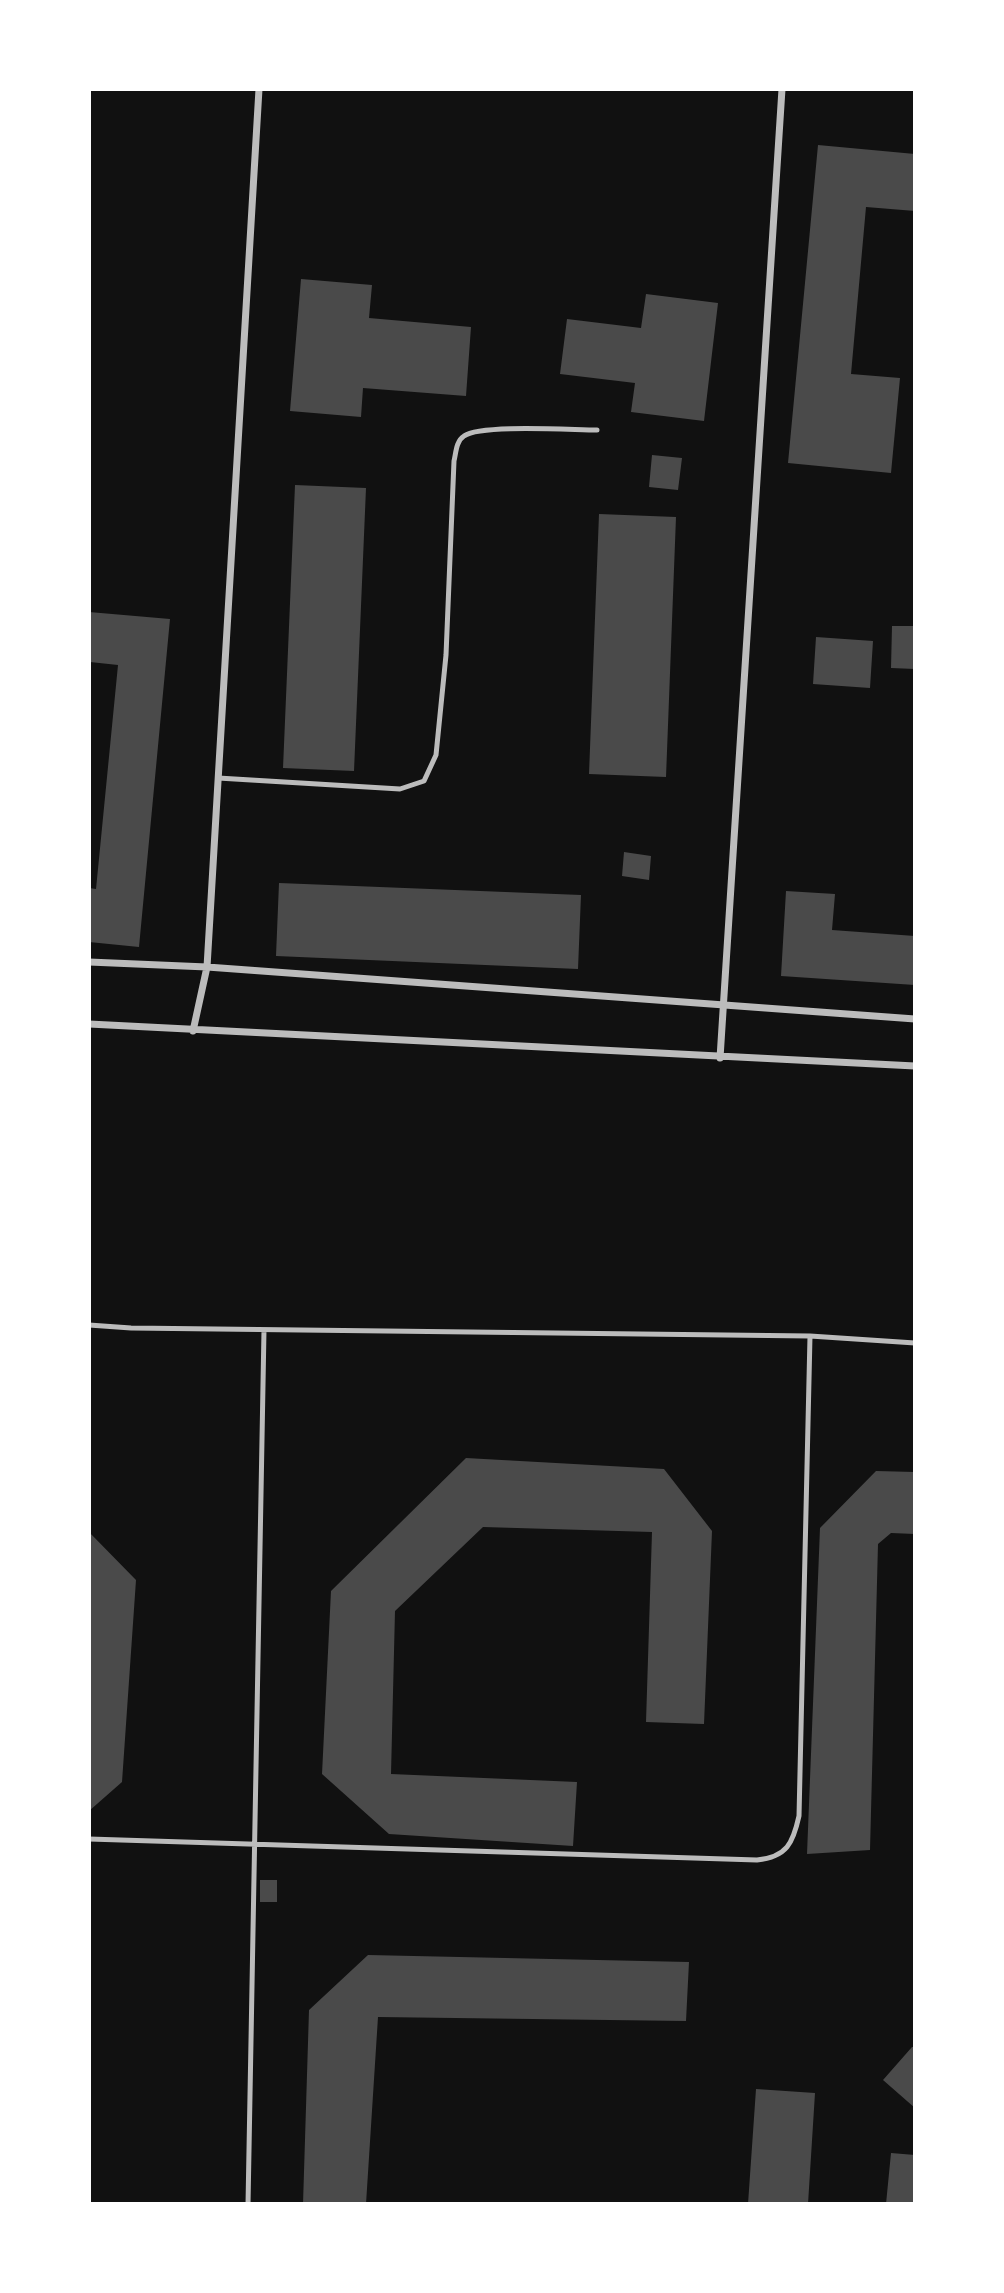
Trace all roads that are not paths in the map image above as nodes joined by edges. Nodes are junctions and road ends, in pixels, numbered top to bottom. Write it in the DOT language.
graph roads {
  1 [pos="259,89"];
  2 [pos="782,89"];
  3 [pos="597,430"];
  4 [pos="218,778"];
  5 [pos="89,962"];
  6 [pos="207,967"];
  7 [pos="722,1005"];
  8 [pos="915,1019"];
  9 [pos="89,1024"];
  10 [pos="193,1031"];
  11 [pos="720,1058"];
  12 [pos="915,1066"];
  13 [pos="89,1325"];
  14 [pos="264,1329"];
  15 [pos="810,1336"];
  16 [pos="915,1343"];
  17 [pos="89,1839"];
  18 [pos="256,1846"];
  19 [pos="248,2204"];
  1 -- 4 [label="street"];
  2 -- 7 [label="street"];
  3 -- 4 [label="lane"];
  4 -- 6 [label="street"];
  5 -- 6 [label="street"];
  6 -- 7 [label="street"];
  6 -- 10 [label="street"];
  7 -- 8 [label="street"];
  7 -- 11 [label="street"];
  9 -- 10 [label="street"];
  10 -- 11 [label="street"];
  11 -- 12 [label="street"];
  13 -- 14 [label="lane"];
  14 -- 15 [label="lane"];
  14 -- 18 [label="lane"];
  15 -- 16 [label="lane"];
  15 -- 18 [label="lane"];
  17 -- 18 [label="lane"];
  18 -- 19 [label="lane"];
}
